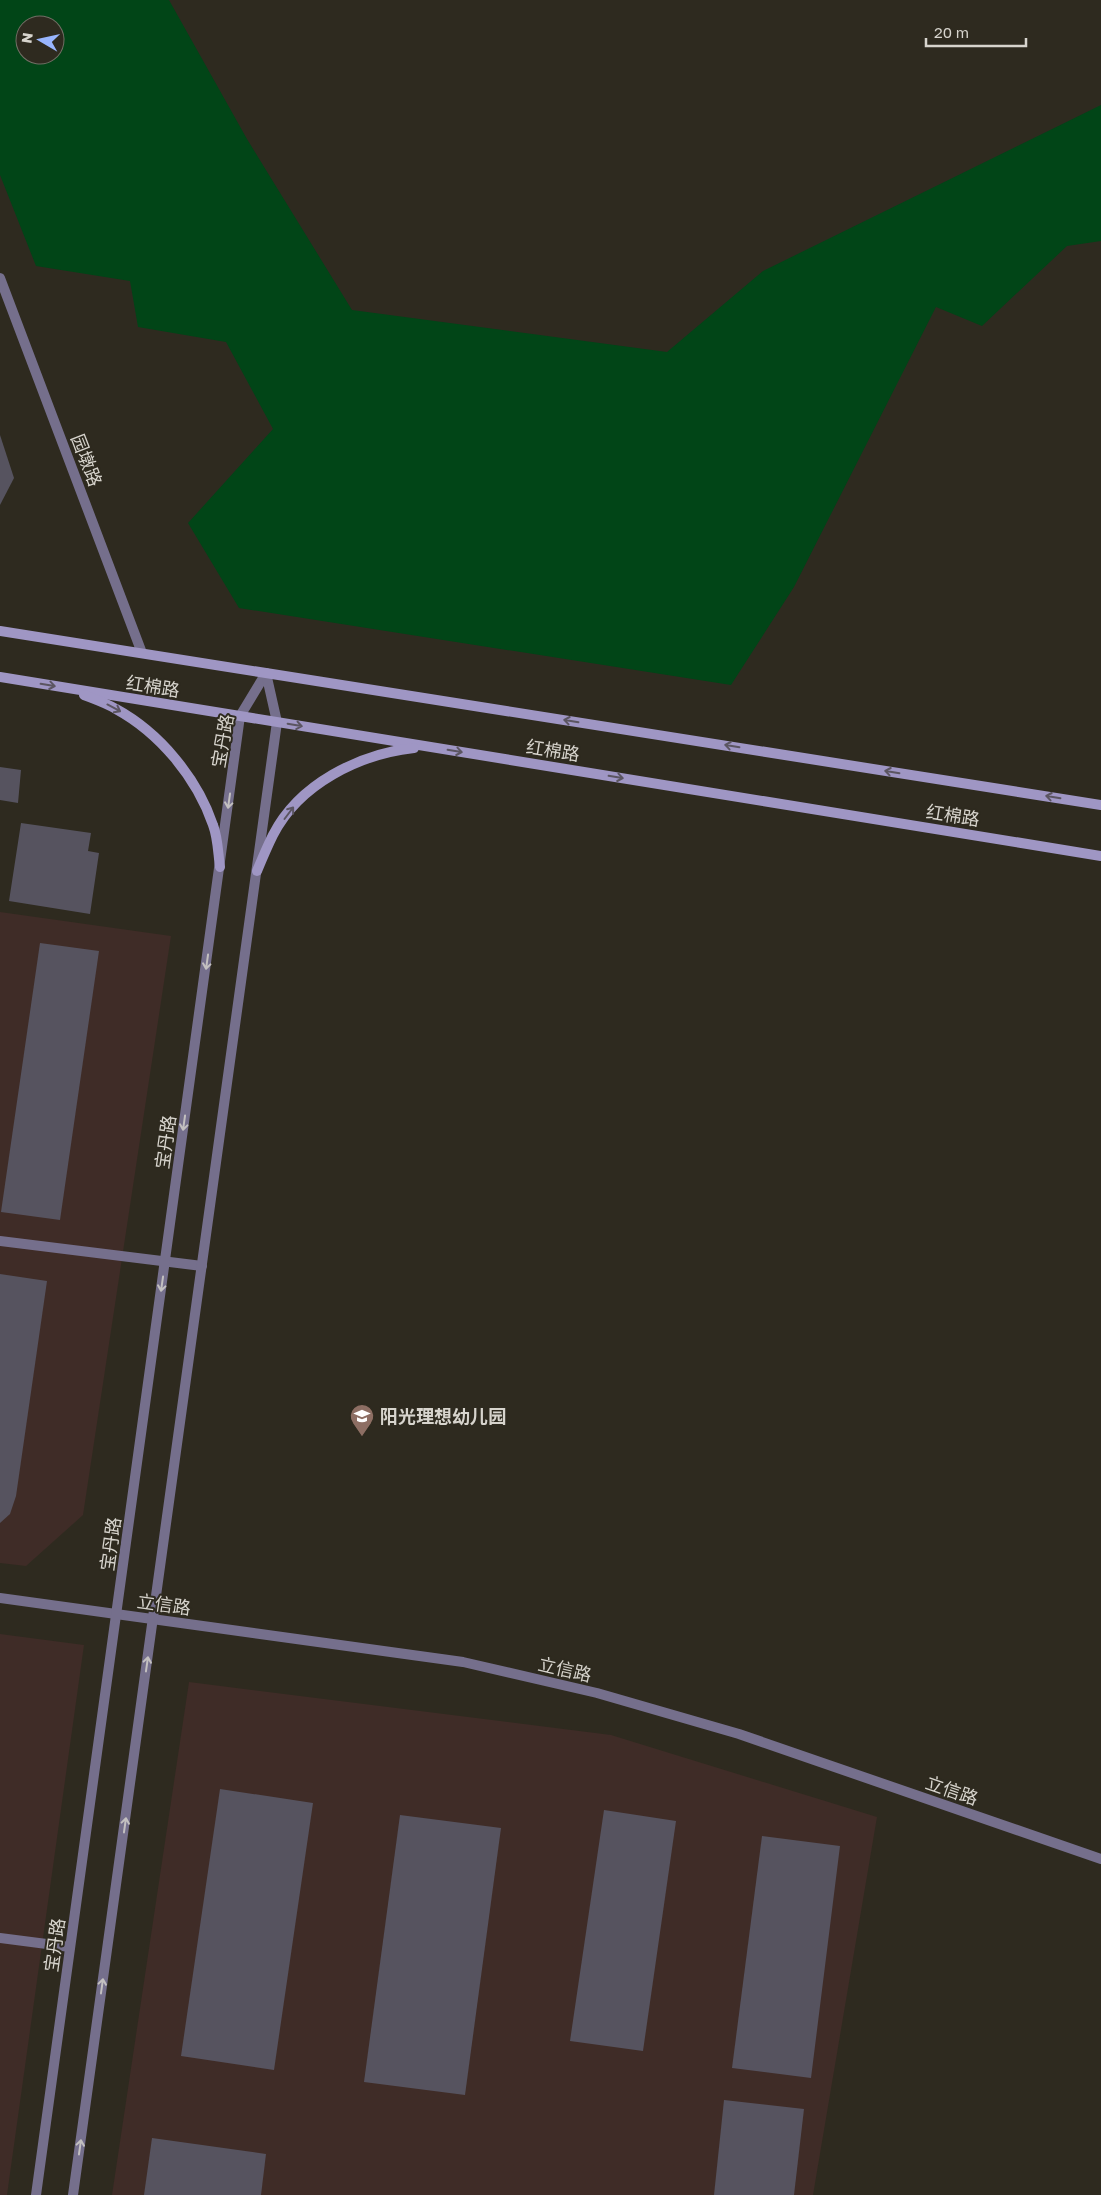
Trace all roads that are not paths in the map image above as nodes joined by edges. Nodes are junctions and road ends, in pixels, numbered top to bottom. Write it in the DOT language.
graph roads {
  1 [pos="0,278"];
  2 [pos="0,631"];
  3 [pos="142,653"];
  4 [pos="266,673"];
  5 [pos="0,677"];
  6 [pos="69,689"];
  7 [pos="240,716"];
  8 [pos="278,722"];
  9 [pos="428,746"];
  10 [pos="1101,805"];
  11 [pos="1101,856"];
  12 [pos="220,867"];
  13 [pos="257,871"];
  14 [pos="0,1241"];
  15 [pos="165,1262"];
  16 [pos="202,1266"];
  17 [pos="0,1598"];
  18 [pos="116,1614"];
  19 [pos="153,1619"];
  20 [pos="1101,1859"];
  21 [pos="0,1938"];
  22 [pos="70,1947"];
  23 [pos="36,2195"];
  24 [pos="73,2195"];
  1 -- 3 [label="street, 园墩路"];
  2 -- 3 [label="main road, 红棉路"];
  3 -- 4 [label="main road, 红棉路"];
  4 -- 7 [label="street, 宝丹路"];
  4 -- 8 [label="street"];
  10 -- 4 [label="main road, 红棉路, one-way"];
  5 -- 6 [label="main road, 红棉路, one-way"];
  6 -- 7 [label="main road, 红棉路"];
  6 -- 12 [label="main road, one-way"];
  7 -- 8 [label="main road, 红棉路"];
  7 -- 12 [label="street, 宝丹路, one-way"];
  8 -- 9 [label="main road, 红棉路, one-way"];
  8 -- 13 [label="street"];
  9 -- 11 [label="main road, 红棉路, one-way"];
  13 -- 9 [label="main road, one-way"];
  12 -- 15 [label="street, 宝丹路, one-way"];
  13 -- 16 [label="street"];
  14 -- 15 [label="street"];
  15 -- 16 [label="street"];
  15 -- 18 [label="street, 宝丹路, one-way"];
  16 -- 19 [label="street"];
  17 -- 18 [label="street, 立信路"];
  18 -- 19 [label="street, 立信路"];
  18 -- 22 [label="street, 宝丹路"];
  19 -- 20 [label="street, 立信路"];
  24 -- 19 [label="street, one-way"];
  21 -- 22 [label="street"];
  22 -- 23 [label="street, 宝丹路"];
}
